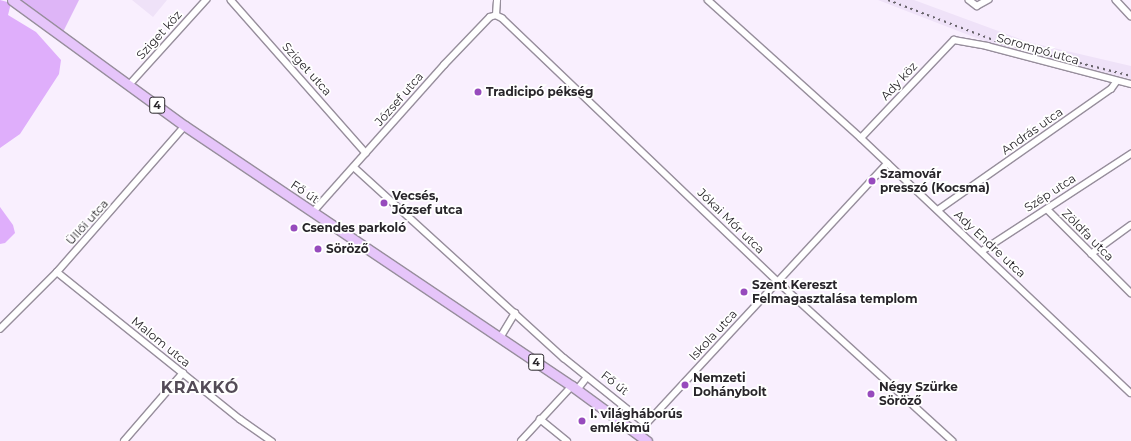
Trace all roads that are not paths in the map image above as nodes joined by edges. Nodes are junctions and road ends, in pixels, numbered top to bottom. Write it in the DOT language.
graph roads {
  1 [pos="12,0"];
  2 [pos="206,0"];
  3 [pos="231,0"];
  4 [pos="497,0"];
  5 [pos="708,0"];
  6 [pos="969,0"];
  7 [pos="988,0"];
  8 [pos="1116,0"];
  9 [pos="496,15"];
  10 [pos="1131,16"];
  11 [pos="954,40"];
  12 [pos="1116,82"];
  13 [pos="1131,84"];
  14 [pos="129,85"];
  15 [pos="185,126"];
  16 [pos="861,138"];
  17 [pos="366,153"];
  18 [pos="1131,154"];
  19 [pos="887,164"];
  20 [pos="354,167"];
  21 [pos="1046,209"];
  22 [pos="938,210"];
  23 [pos="313,212"];
  24 [pos="1131,225"];
  25 [pos="982,251"];
  26 [pos="1091,254"];
  27 [pos="57,272"];
  28 [pos="778,282"];
  29 [pos="1130,290"];
  30 [pos="514,313"];
  31 [pos="0,328"];
  32 [pos="500,338"];
  33 [pos="183,374"];
  34 [pos="587,378"];
  35 [pos="574,388"];
  36 [pos="1131,393"];
  37 [pos="540,419"];
  38 [pos="646,424"];
  39 [pos="636,432"];
  40 [pos="124,441"];
  41 [pos="272,441"];
  42 [pos="521,441"];
  43 [pos="566,441"];
  44 [pos="647,441"];
  45 [pos="953,441"];
  1 -- 14 [label="main road, Fő út / 4"];
  2 -- 14 [label="street, Sziget köz"];
  3 -- 17 [label="street, Sziget utca"];
  4 -- 9 [label="street"];
  5 -- 16 [label="street, Ady Endre utca"];
  6 -- 7 [label="street"];
  8 -- 10 [label="street"];
  9 -- 17 [label="street, József utca"];
  9 -- 28 [label="street, Jókai Mór utca"];
  11 -- 12 [label="street, Sorompó utca"];
  11 -- 16 [label="street, Ady köz"];
  12 -- 13 [label="street, Sorompó utca"];
  12 -- 22 [label="street, András utca"];
  14 -- 15 [label="main road, Fő út / 4"];
  15 -- 23 [label="main road, Fő út / 4"];
  15 -- 27 [label="street, Üllői utca"];
  16 -- 19 [label="street, Ady Endre utca"];
  17 -- 20 [label="street, József utca"];
  18 -- 21 [label="street, Szép utca"];
  19 -- 22 [label="street, Ady Endre utca"];
  19 -- 28 [label="street, Iskola utca"];
  20 -- 23 [label="street, József utca"];
  20 -- 30 [label="street, Fő út"];
  21 -- 25 [label="street, Szép utca"];
  21 -- 26 [label="street, Zöldfa utca"];
  22 -- 25 [label="street, Ady Endre utca"];
  23 -- 32 [label="main road, Fő út / 4"];
  24 -- 26 [label="street"];
  25 -- 36 [label="street, Ady Endre utca"];
  26 -- 29 [label="street, Zöldfa utca"];
  27 -- 31 [label="street, Üllői utca"];
  27 -- 33 [label="street, Malom utca"];
  28 -- 38 [label="street, Iskola utca"];
  28 -- 45 [label="street, Jókai Mór utca"];
  30 -- 32 [label="street"];
  30 -- 34 [label="street, Fő út"];
  32 -- 35 [label="main road, Fő út / 4"];
  33 -- 40 [label="street"];
  33 -- 41 [label="street, Malom utca"];
  34 -- 35 [label="street, Fő út"];
  34 -- 38 [label="street, Fő út"];
  35 -- 37 [label="street"];
  35 -- 39 [label="main road, Fő út / 4"];
  37 -- 42 [label="street"];
  37 -- 43 [label="street"];
  38 -- 39 [label="street, Iskola utca"];
  39 -- 44 [label="main road, Fő út / 4"];
}
